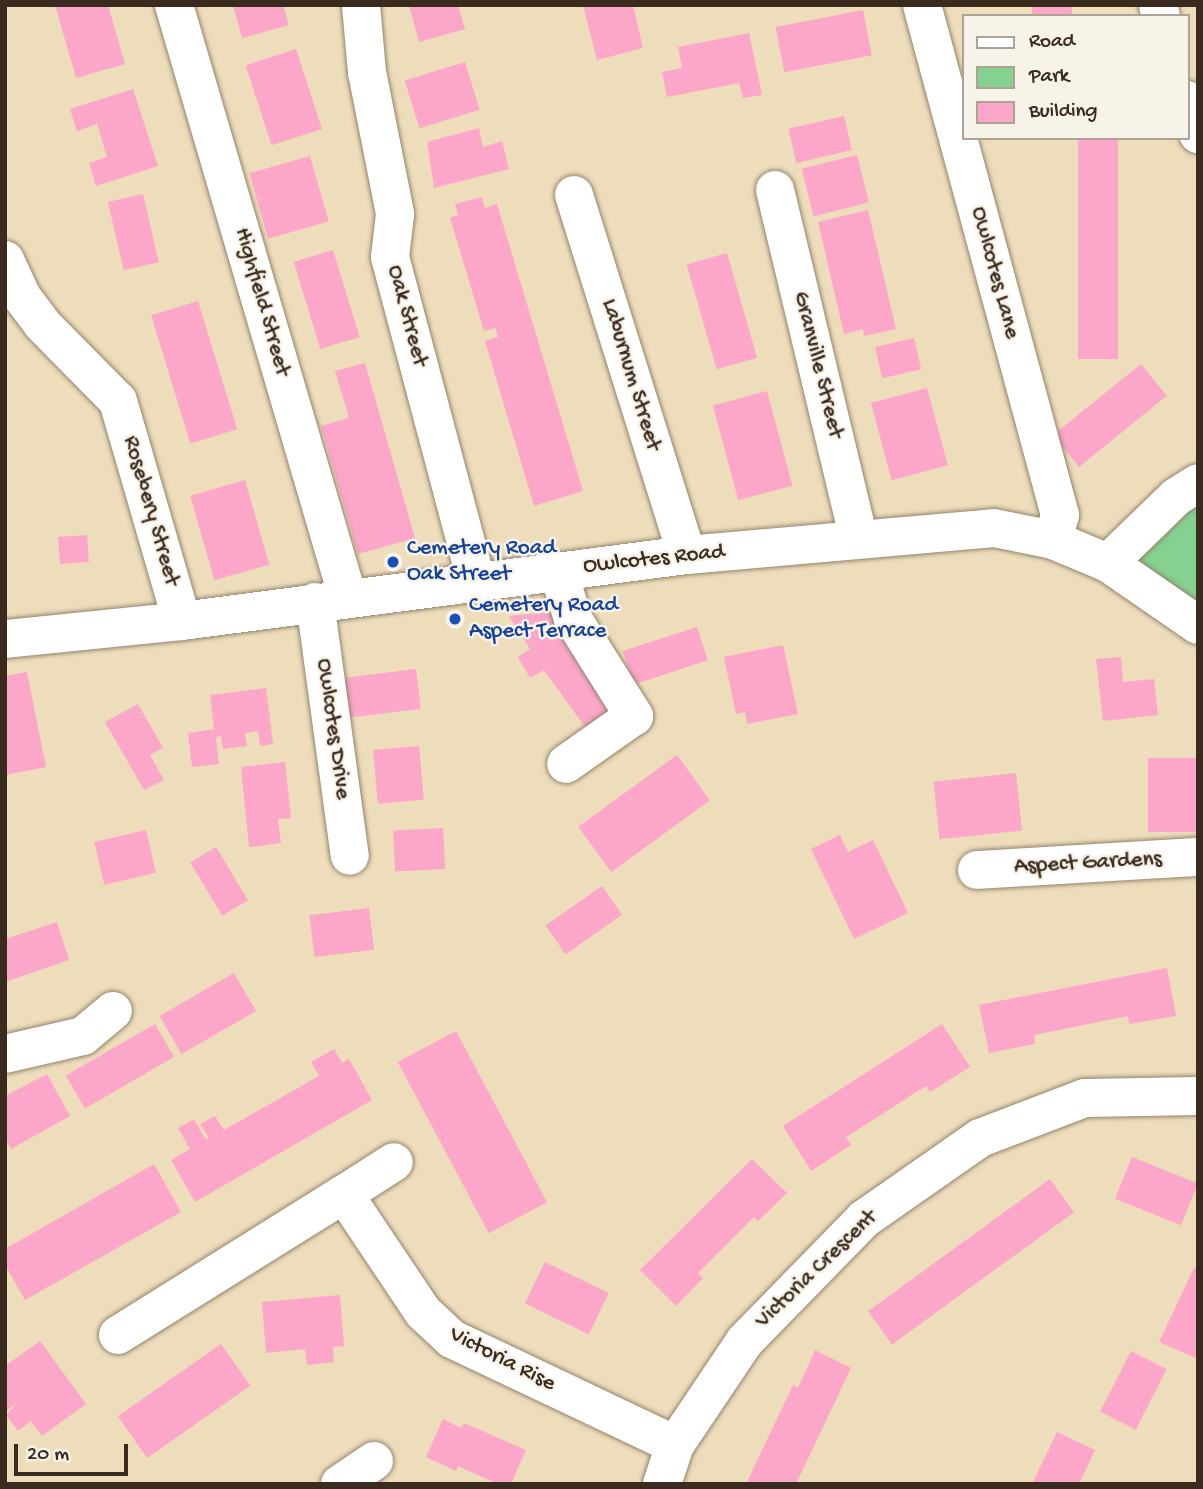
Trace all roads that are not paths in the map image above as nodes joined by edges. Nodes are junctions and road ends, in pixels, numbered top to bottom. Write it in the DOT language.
graph roads {
  1 [pos="174,5"];
  2 [pos="360,5"];
  3 [pos="922,5"];
  4 [pos="1189,106"];
  5 [pos="1198,134"];
  6 [pos="775,190"];
  7 [pos="574,195"];
  8 [pos="5,260"];
  9 [pos="1198,482"];
  10 [pos="859,539"];
  11 [pos="1053,540"];
  12 [pos="687,555"];
  13 [pos="1108,563"];
  14 [pos="558,571"];
  15 [pos="476,581"];
  16 [pos="331,600"];
  17 [pos="183,621"];
  18 [pos="1198,625"];
  19 [pos="5,639"];
  20 [pos="566,764"];
  21 [pos="350,856"];
  22 [pos="1198,858"];
  23 [pos="977,870"];
  24 [pos="113,1011"];
  25 [pos="5,1054"];
  26 [pos="1198,1096"];
  27 [pos="394,1163"];
  28 [pos="344,1194"];
  29 [pos="118,1335"];
  30 [pos="675,1445"];
  31 [pos="374,1461"];
  32 [pos="340,1484"];
  33 [pos="663,1484"];
  1 -- 16 [label="street, Highfield Street"];
  2 -- 15 [label="street, Oak Street"];
  3 -- 11 [label="street, Owlcotes Lane"];
  4 -- 5 [label="street"];
  6 -- 10 [label="street, Granville Street"];
  7 -- 12 [label="street, Laburnum Street"];
  8 -- 17 [label="street, Rosebery Street"];
  9 -- 13 [label="street"];
  10 -- 11 [label="street, Owlcotes Road"];
  10 -- 12 [label="street, Owlcotes Road"];
  11 -- 13 [label="street, Owlcotes Road"];
  12 -- 14 [label="street, Owlcotes Road"];
  13 -- 18 [label="street, Owlcotes Road"];
  14 -- 15 [label="street, Owlcotes Road"];
  14 -- 20 [label="street"];
  15 -- 16 [label="street, Owlcotes Road"];
  16 -- 17 [label="street, Owlcotes Road"];
  16 -- 21 [label="street, Owlcotes Drive"];
  17 -- 19 [label="street, Owlcotes Road"];
  22 -- 23 [label="street, Aspect Gardens"];
  24 -- 25 [label="street"];
  26 -- 30 [label="street, Victoria Crescent"];
  27 -- 28 [label="street"];
  28 -- 29 [label="street"];
  28 -- 30 [label="street, Victoria Rise"];
  30 -- 33 [label="street, Victoria Crescent"];
  31 -- 32 [label="street"];
}
